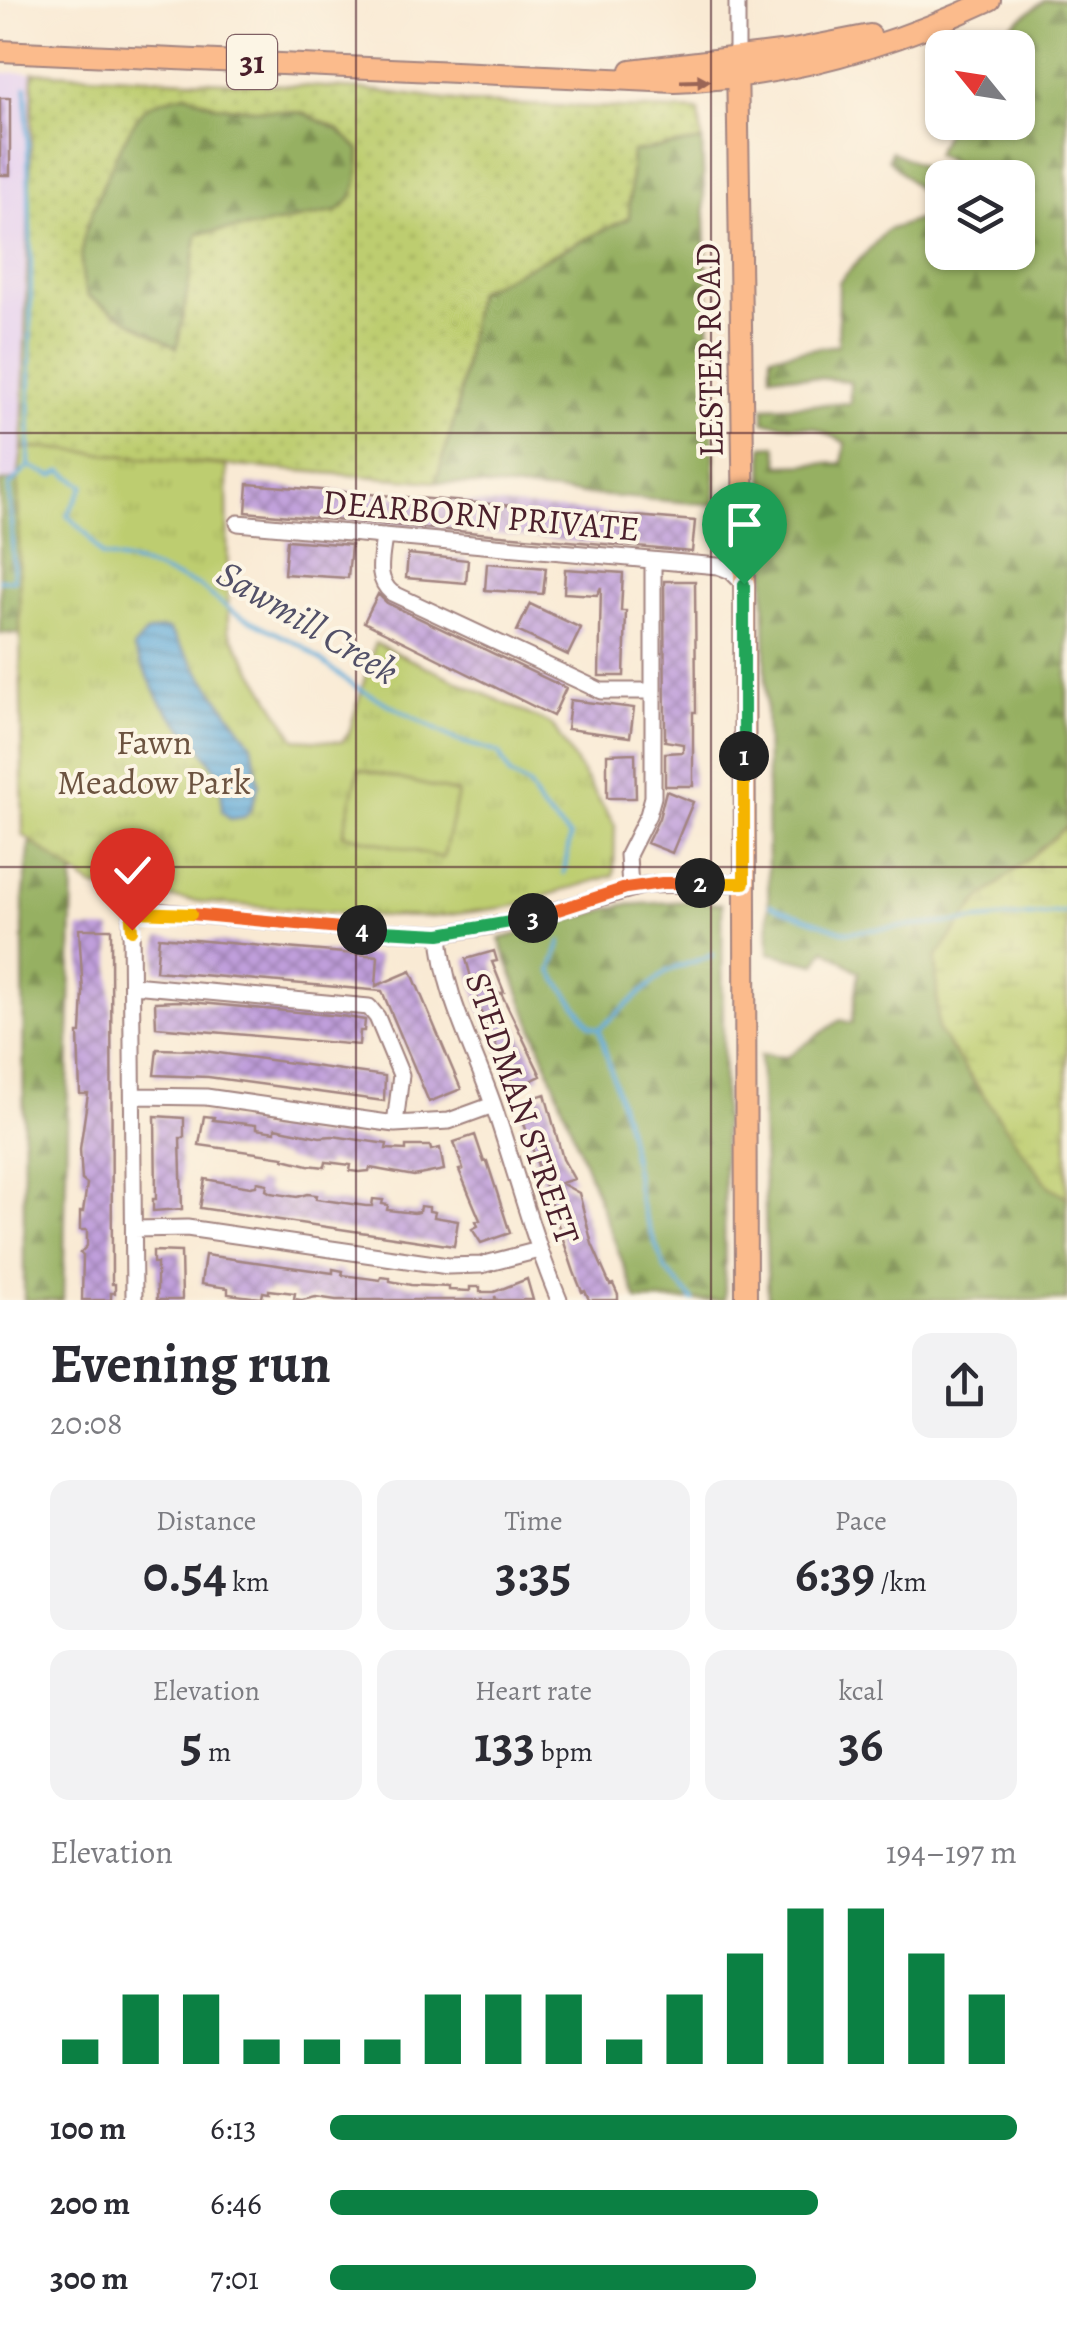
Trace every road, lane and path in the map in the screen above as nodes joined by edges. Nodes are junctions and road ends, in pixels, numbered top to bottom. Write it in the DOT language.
graph roads {
  1 [pos="737,0"];
  2 [pos="990,0"];
  3 [pos="0,52"];
  4 [pos="736,68"];
  5 [pos="238,523"];
  6 [pos="744,526"];
  7 [pos="384,536"];
  8 [pos="653,561"];
  9 [pos="718,566"];
  10 [pos="744,584"];
  11 [pos="651,692"];
  12 [pos="744,883"];
  13 [pos="630,888"];
  14 [pos="440,934"];
  15 [pos="133,985"];
  16 [pos="134,1096"];
  17 [pos="493,1105"];
  18 [pos="395,1124"];
  19 [pos="134,1229"];
  20 [pos="540,1250"];
  21 [pos="134,1300"];
  22 [pos="559,1300"];
  23 [pos="746,1300"];
  1 -- 4 [label="street"];
  2 -- 4 [label="main road, 31"];
  3 -- 4 [label="main road, 31"];
  4 -- 6 [label="main road, LESTER ROAD"];
  5 -- 7 [label="street, DEARBORN PRIVATE"];
  6 -- 9 [label="street"];
  6 -- 10 [label="main road, LESTER ROAD"];
  7 -- 8 [label="street, DEARBORN PRIVATE"];
  7 -- 11 [label="street"];
  8 -- 9 [label="street, DEARBORN PRIVATE"];
  8 -- 11 [label="street"];
  9 -- 10 [label="street"];
  10 -- 12 [label="main road, LESTER ROAD"];
  11 -- 13 [label="street"];
  12 -- 13 [label="street"];
  12 -- 23 [label="main road, LESTER ROAD"];
  13 -- 14 [label="street"];
  14 -- 15 [label="street"];
  14 -- 17 [label="street, STEDMAN STREET"];
  15 -- 16 [label="street"];
  15 -- 18 [label="street"];
  16 -- 18 [label="street"];
  16 -- 19 [label="street"];
  17 -- 18 [label="street"];
  17 -- 20 [label="street, STEDMAN STREET"];
  19 -- 20 [label="street"];
  19 -- 21 [label="street"];
  20 -- 22 [label="street, STEDMAN STREET"];
}
